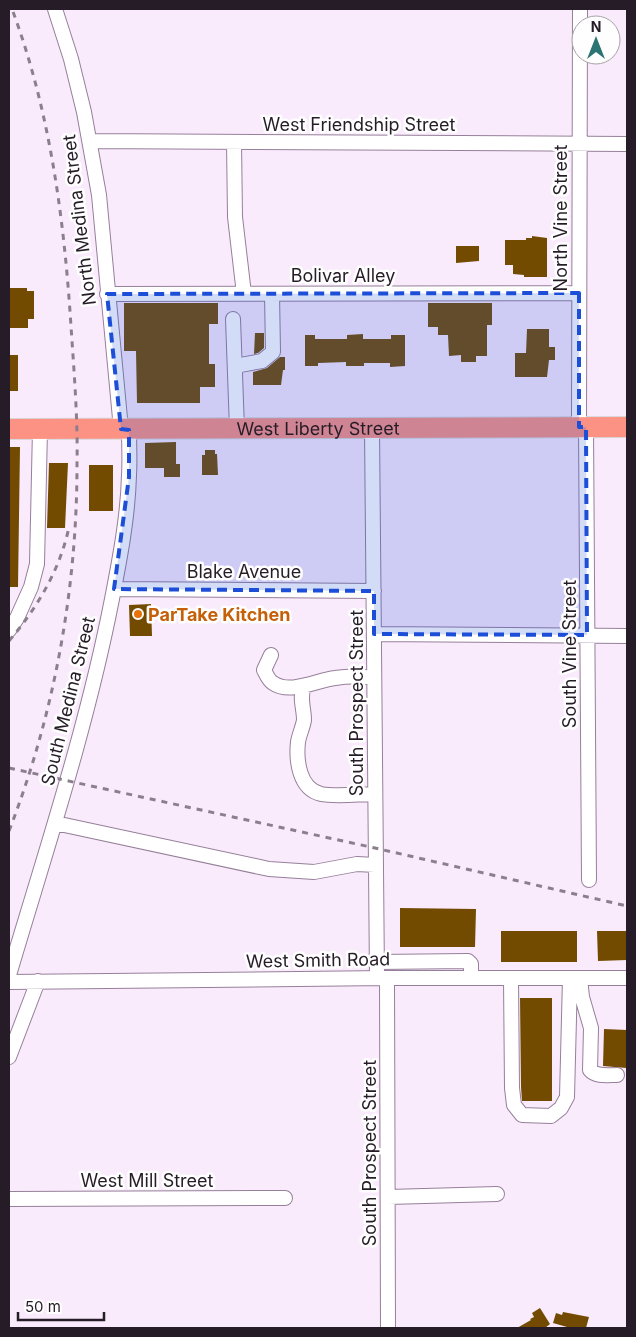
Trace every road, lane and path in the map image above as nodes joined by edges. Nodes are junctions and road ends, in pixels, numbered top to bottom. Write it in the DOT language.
graph roads {
  1 [pos="55,9"];
  2 [pos="580,9"];
  3 [pos="90,141"];
  4 [pos="234,142"];
  5 [pos="579,144"];
  6 [pos="627,144"];
  7 [pos="579,293"];
  8 [pos="107,294"];
  9 [pos="244,294"];
  10 [pos="272,294"];
  11 [pos="233,320"];
  12 [pos="235,366"];
  13 [pos="582,427"];
  14 [pos="627,427"];
  15 [pos="372,428"];
  16 [pos="9,429"];
  17 [pos="40,429"];
  18 [pos="125,429"];
  19 [pos="237,429"];
  20 [pos="114,589"];
  21 [pos="374,591"];
  22 [pos="9,630"];
  23 [pos="374,634"];
  24 [pos="587,636"];
  25 [pos="627,636"];
  26 [pos="271,655"];
  27 [pos="374,678"];
  28 [pos="304,686"];
  29 [pos="375,794"];
  30 [pos="55,823"];
  31 [pos="376,865"];
  32 [pos="589,880"];
  33 [pos="381,962"];
  34 [pos="9,975"];
  35 [pos="382,978"];
  36 [pos="471,978"];
  37 [pos="511,978"];
  38 [pos="575,978"];
  39 [pos="627,978"];
  40 [pos="38,981"];
  41 [pos="9,982"];
  42 [pos="9,1057"];
  43 [pos="617,1075"];
  44 [pos="497,1194"];
  45 [pos="388,1197"];
  46 [pos="285,1198"];
  47 [pos="9,1199"];
  48 [pos="388,1328"];
  1 -- 3 [label="street, North Medina Street"];
  2 -- 5 [label="street, North Vine Street"];
  3 -- 4 [label="street, West Friendship Street"];
  3 -- 8 [label="street, North Medina Street"];
  4 -- 5 [label="street, West Friendship Street"];
  4 -- 9 [label="street"];
  5 -- 6 [label="street, West Friendship Street"];
  5 -- 7 [label="street, North Vine Street"];
  7 -- 10 [label="street, Bolivar Alley"];
  7 -- 13 [label="street, North Vine Street"];
  8 -- 9 [label="street, Bolivar Alley"];
  8 -- 18 [label="street, North Medina Street"];
  9 -- 10 [label="street, Bolivar Alley"];
  10 -- 12 [label="street"];
  11 -- 12 [label="street"];
  12 -- 19 [label="street"];
  13 -- 14 [label="highway, West Liberty Street"];
  13 -- 15 [label="highway, West Liberty Street"];
  13 -- 24 [label="street, South Vine Street"];
  15 -- 19 [label="highway, West Liberty Street"];
  15 -- 21 [label="street, South Prospect Street"];
  16 -- 17 [label="highway, West Liberty Street"];
  17 -- 18 [label="highway, West Liberty Street"];
  17 -- 22 [label="street"];
  18 -- 19 [label="highway, West Liberty Street"];
  18 -- 20 [label="street, South Medina Street"];
  20 -- 21 [label="street, Blake Avenue"];
  20 -- 30 [label="street, South Medina Street"];
  21 -- 23 [label="street, South Prospect Street"];
  23 -- 24 [label="street"];
  23 -- 27 [label="street, South Prospect Street"];
  24 -- 25 [label="street"];
  24 -- 32 [label="street, South Vine Street"];
  26 -- 28 [label="street"];
  27 -- 28 [label="street"];
  27 -- 29 [label="street, South Prospect Street"];
  28 -- 29 [label="street"];
  29 -- 31 [label="street, South Prospect Street"];
  30 -- 31 [label="street"];
  30 -- 34 [label="street, South Medina Street"];
  31 -- 33 [label="street, South Prospect Street"];
  33 -- 35 [label="street, South Prospect Street"];
  33 -- 36 [label="street"];
  35 -- 36 [label="street, West Smith Road"];
  35 -- 40 [label="street, West Smith Road"];
  35 -- 45 [label="street, South Prospect Street"];
  36 -- 37 [label="street, West Smith Road"];
  37 -- 38 [label="street, West Smith Road"];
  37 -- 38 [label="street"];
  38 -- 39 [label="street, West Smith Road"];
  38 -- 43 [label="street"];
  40 -- 41 [label="street, West Smith Road"];
  40 -- 42 [label="street"];
  44 -- 45 [label="street"];
  45 -- 48 [label="street, South Prospect Street"];
  46 -- 47 [label="street, West Mill Street"];
}
